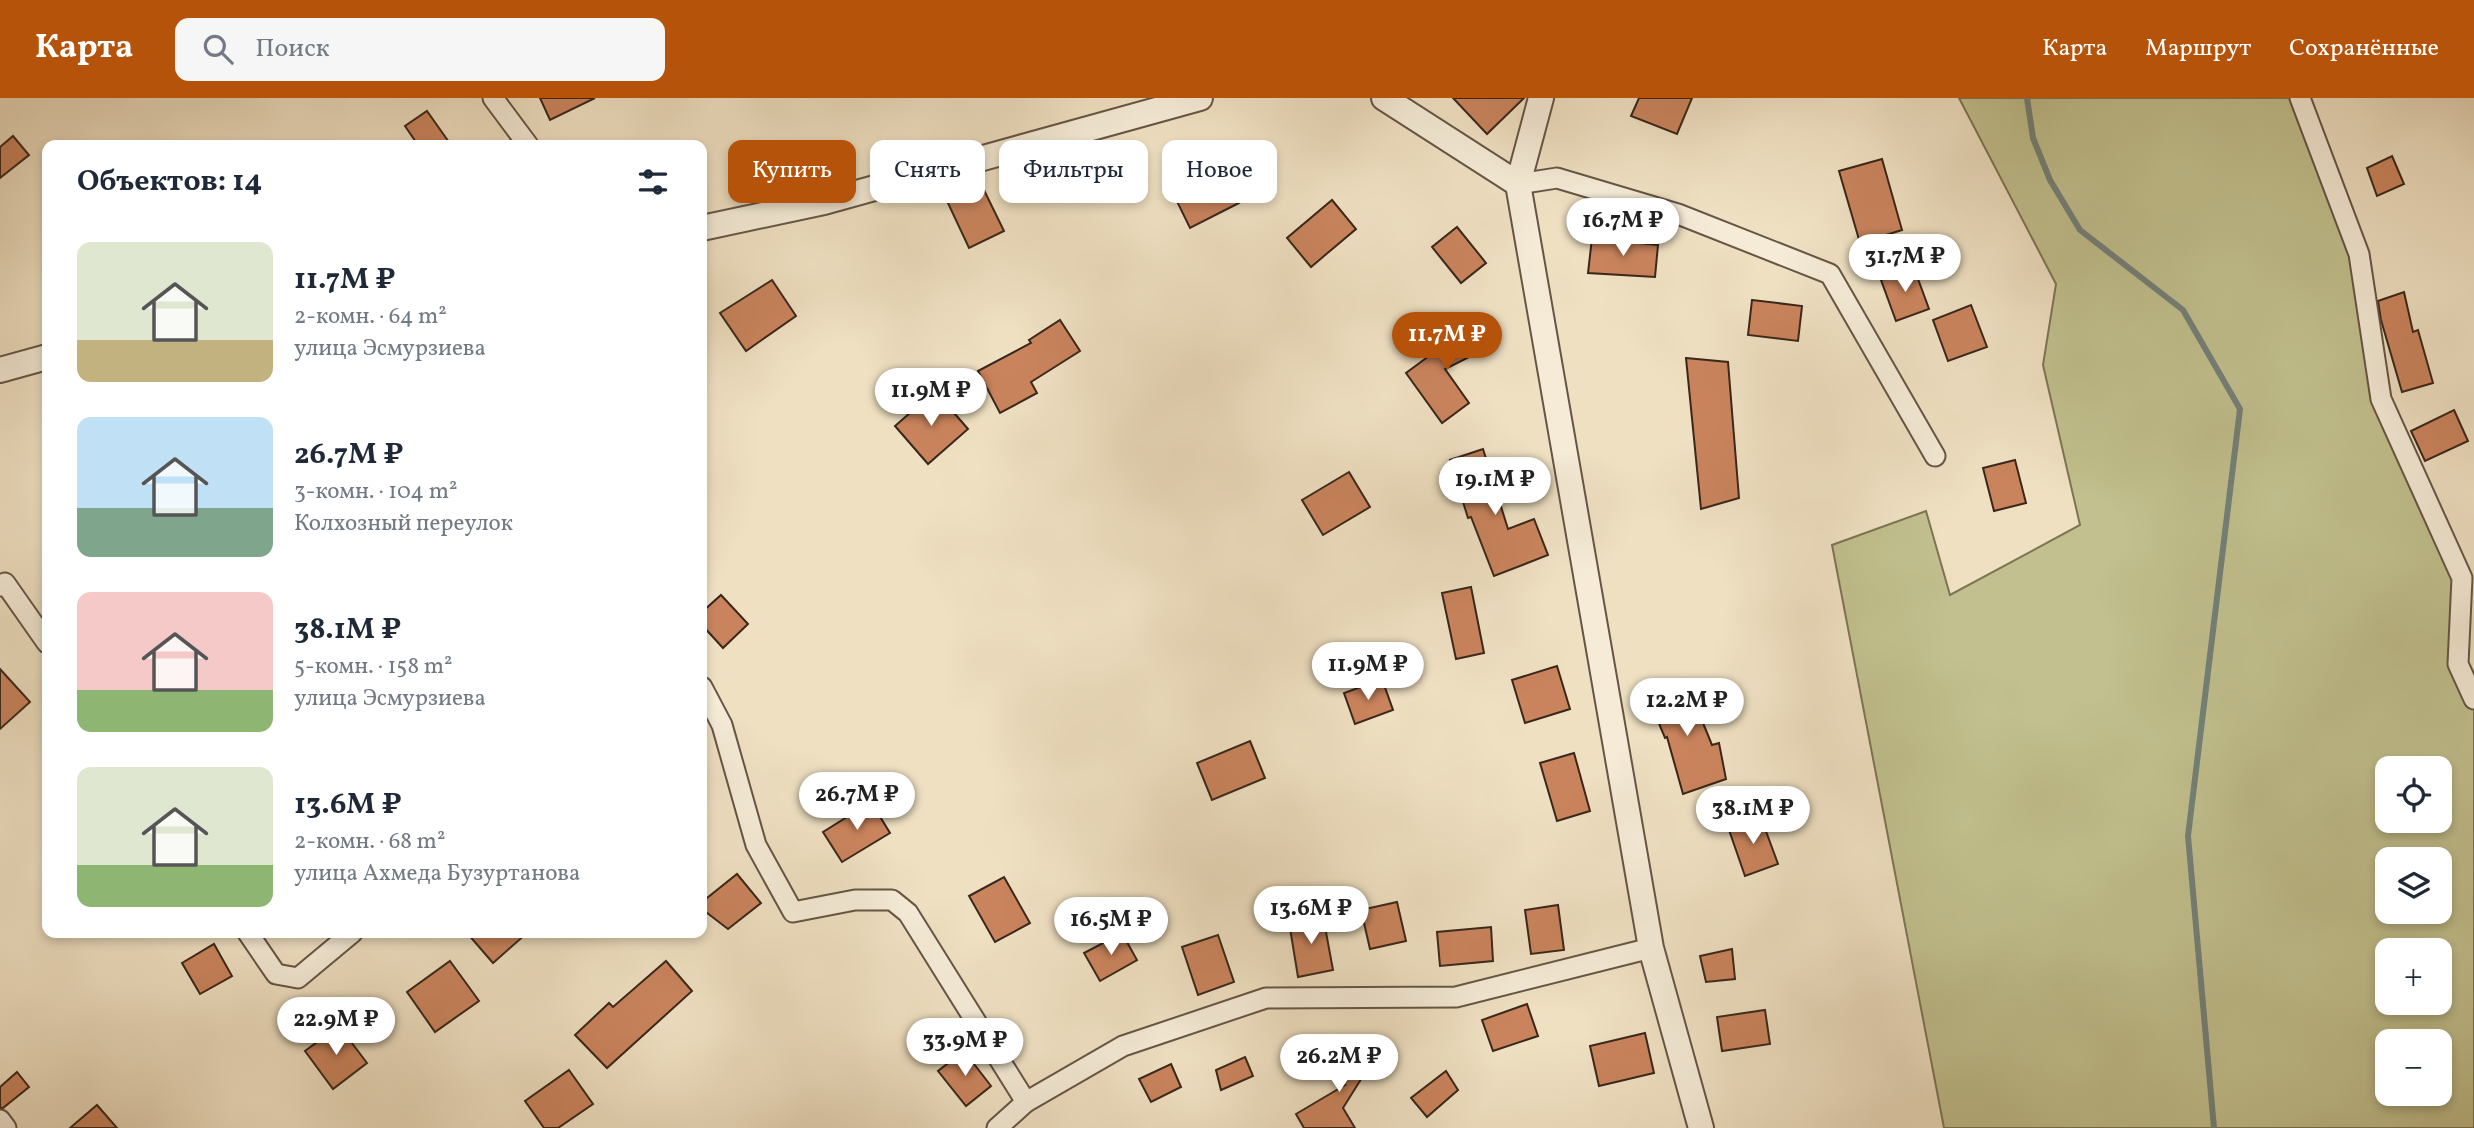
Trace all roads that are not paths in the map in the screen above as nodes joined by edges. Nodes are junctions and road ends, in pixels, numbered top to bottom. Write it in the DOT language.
graph roads {
  1 [pos="493,98"];
  2 [pos="1200,98"];
  3 [pos="1384,98"];
  4 [pos="1541,98"];
  5 [pos="2300,98"];
  6 [pos="524,140"];
  7 [pos="1518,184"];
  8 [pos="707,227"];
  9 [pos="42,358"];
  10 [pos="0,370"];
  11 [pos="1935,456"];
  12 [pos="2468,575"];
  13 [pos="0,586"];
  14 [pos="42,636"];
  15 [pos="707,696"];
  16 [pos="2474,699"];
  17 [pos="251,938"];
  18 [pos="346,938"];
  19 [pos="1651,948"];
  20 [pos="1026,1102"];
  21 [pos="0,1120"];
  22 [pos="6,1128"];
  23 [pos="997,1128"];
  24 [pos="1701,1128"];
  1 -- 6 [label="street"];
  2 -- 8 [label="street"];
  3 -- 7 [label="street"];
  4 -- 7 [label="street"];
  5 -- 12 [label="street"];
  7 -- 11 [label="street"];
  7 -- 19 [label="street"];
  9 -- 10 [label="street"];
  12 -- 16 [label="street"];
  13 -- 14 [label="street"];
  15 -- 20 [label="street"];
  17 -- 18 [label="street"];
  19 -- 20 [label="street"];
  19 -- 24 [label="street"];
  20 -- 23 [label="street"];
  21 -- 22 [label="street"];
}
